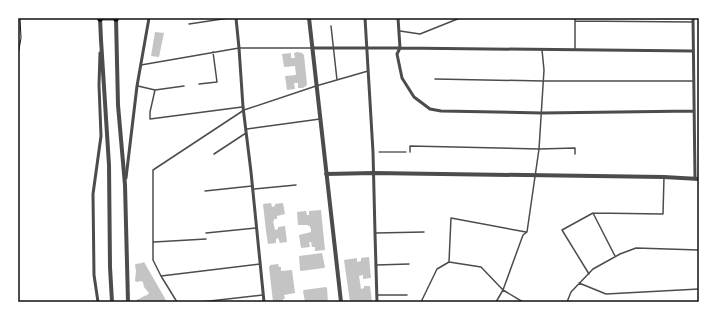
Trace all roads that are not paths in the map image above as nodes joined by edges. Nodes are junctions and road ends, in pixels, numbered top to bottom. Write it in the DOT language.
graph roads {
  1 [pos="100,18"];
  2 [pos="117,18"];
  3 [pos="149,18"];
  4 [pos="229,18"];
  5 [pos="236,18"];
  6 [pos="309,18"];
  7 [pos="366,18"];
  8 [pos="398,18"];
  9 [pos="460,18"];
  10 [pos="575,18"];
  11 [pos="693,20"];
  12 [pos="575,21"];
  13 [pos="189,24"];
  14 [pos="331,26"];
  15 [pos="399,31"];
  16 [pos="100,40"];
  17 [pos="239,48"];
  18 [pos="312,48"];
  19 [pos="334,48"];
  20 [pos="367,48"];
  21 [pos="400,48"];
  22 [pos="542,49"];
  23 [pos="575,50"];
  24 [pos="693,51"];
  25 [pos="213,52"];
  26 [pos="141,65"];
  27 [pos="368,70"];
  28 [pos="435,79"];
  29 [pos="337,80"];
  30 [pos="543,81"];
  31 [pos="694,82"];
  32 [pos="199,84"];
  33 [pos="137,86"];
  34 [pos="184,86"];
  35 [pos="316,86"];
  36 [pos="155,90"];
  37 [pos="243,109"];
  38 [pos="694,111"];
  39 [pos="542,113"];
  40 [pos="320,118"];
  41 [pos="246,131"];
  42 [pos="539,149"];
  43 [pos="410,152"];
  44 [pos="214,154"];
  45 [pos="575,154"];
  46 [pos="373,173"];
  47 [pos="326,174"];
  48 [pos="534,176"];
  49 [pos="664,177"];
  50 [pos="697,179"];
  51 [pos="125,185"];
  52 [pos="296,185"];
  53 [pos="252,187"];
  54 [pos="205,191"];
  55 [pos="593,213"];
  56 [pos="256,228"];
  57 [pos="424,232"];
  58 [pos="527,232"];
  59 [pos="206,233"];
  60 [pos="375,233"];
  61 [pos="206,239"];
  62 [pos="153,243"];
  63 [pos="699,250"];
  64 [pos="615,257"];
  65 [pos="449,262"];
  66 [pos="260,264"];
  67 [pos="408,264"];
  68 [pos="376,265"];
  69 [pos="588,274"];
  70 [pos="161,276"];
  71 [pos="580,283"];
  72 [pos="699,289"];
  73 [pos="503,290"];
  74 [pos="263,295"];
  75 [pos="378,295"];
  76 [pos="407,295"];
  77 [pos="98,302"];
  78 [pos="112,302"];
  79 [pos="128,302"];
  80 [pos="177,302"];
  81 [pos="201,302"];
  82 [pos="264,302"];
  83 [pos="341,302"];
  84 [pos="377,302"];
  85 [pos="421,302"];
  86 [pos="496,302"];
  87 [pos="523,302"];
  88 [pos="567,302"];
  1 -- 2 [label="street"];
  1 -- 16 [label="street"];
  2 -- 51 [label="street"];
  3 -- 26 [label="street"];
  4 -- 13 [label="lane"];
  5 -- 17 [label="street"];
  6 -- 18 [label="street"];
  7 -- 20 [label="street"];
  8 -- 15 [label="street"];
  9 -- 15 [label="lane"];
  10 -- 12 [label="lane"];
  11 -- 12 [label="lane"];
  11 -- 24 [label="street"];
  12 -- 23 [label="lane"];
  14 -- 19 [label="lane"];
  15 -- 21 [label="street"];
  16 -- 77 [label="street"];
  16 -- 78 [label="street"];
  17 -- 18 [label="lane"];
  17 -- 25 [label="lane"];
  17 -- 37 [label="street"];
  18 -- 19 [label="street"];
  18 -- 35 [label="street"];
  19 -- 20 [label="street"];
  19 -- 29 [label="lane"];
  20 -- 21 [label="street"];
  20 -- 27 [label="street"];
  21 -- 22 [label="street"];
  21 -- 39 [label="street"];
  22 -- 23 [label="street"];
  22 -- 30 [label="lane"];
  23 -- 24 [label="street"];
  24 -- 31 [label="street"];
  25 -- 26 [label="lane"];
  25 -- 32 [label="lane"];
  26 -- 33 [label="street"];
  27 -- 29 [label="lane"];
  27 -- 46 [label="street"];
  28 -- 30 [label="lane"];
  29 -- 35 [label="lane"];
  30 -- 31 [label="lane"];
  30 -- 39 [label="lane"];
  31 -- 38 [label="street"];
  33 -- 36 [label="lane"];
  33 -- 51 [label="street"];
  34 -- 36 [label="lane"];
  35 -- 37 [label="lane"];
  35 -- 40 [label="street"];
  36 -- 37 [label="lane"];
  37 -- 41 [label="street"];
  37 -- 62 [label="lane"];
  38 -- 39 [label="street"];
  38 -- 50 [label="street"];
  39 -- 42 [label="lane"];
  40 -- 41 [label="lane"];
  40 -- 47 [label="street"];
  41 -- 44 [label="lane"];
  41 -- 53 [label="street"];
  42 -- 43 [label="lane"];
  42 -- 45 [label="lane"];
  42 -- 48 [label="lane"];
  46 -- 47 [label="street"];
  46 -- 48 [label="street"];
  46 -- 60 [label="street"];
  47 -- 83 [label="street"];
  48 -- 49 [label="street"];
  48 -- 58 [label="lane"];
  49 -- 50 [label="street"];
  49 -- 55 [label="lane"];
  51 -- 79 [label="street"];
  52 -- 53 [label="lane"];
  53 -- 54 [label="lane"];
  53 -- 56 [label="street"];
  55 -- 64 [label="lane"];
  55 -- 69 [label="lane"];
  56 -- 59 [label="lane"];
  56 -- 66 [label="street"];
  57 -- 60 [label="lane"];
  58 -- 65 [label="lane"];
  58 -- 73 [label="lane"];
  60 -- 68 [label="street"];
  61 -- 62 [label="lane"];
  62 -- 70 [label="lane"];
  63 -- 64 [label="lane"];
  64 -- 69 [label="lane"];
  65 -- 73 [label="lane"];
  65 -- 85 [label="lane"];
  66 -- 70 [label="lane"];
  66 -- 74 [label="street"];
  67 -- 68 [label="lane"];
  68 -- 75 [label="street"];
  69 -- 71 [label="lane"];
  70 -- 80 [label="lane"];
  71 -- 72 [label="lane"];
  71 -- 88 [label="lane"];
  73 -- 86 [label="lane"];
  73 -- 87 [label="lane"];
  74 -- 81 [label="lane"];
  74 -- 82 [label="street"];
  75 -- 76 [label="lane"];
  75 -- 84 [label="street"];
}
